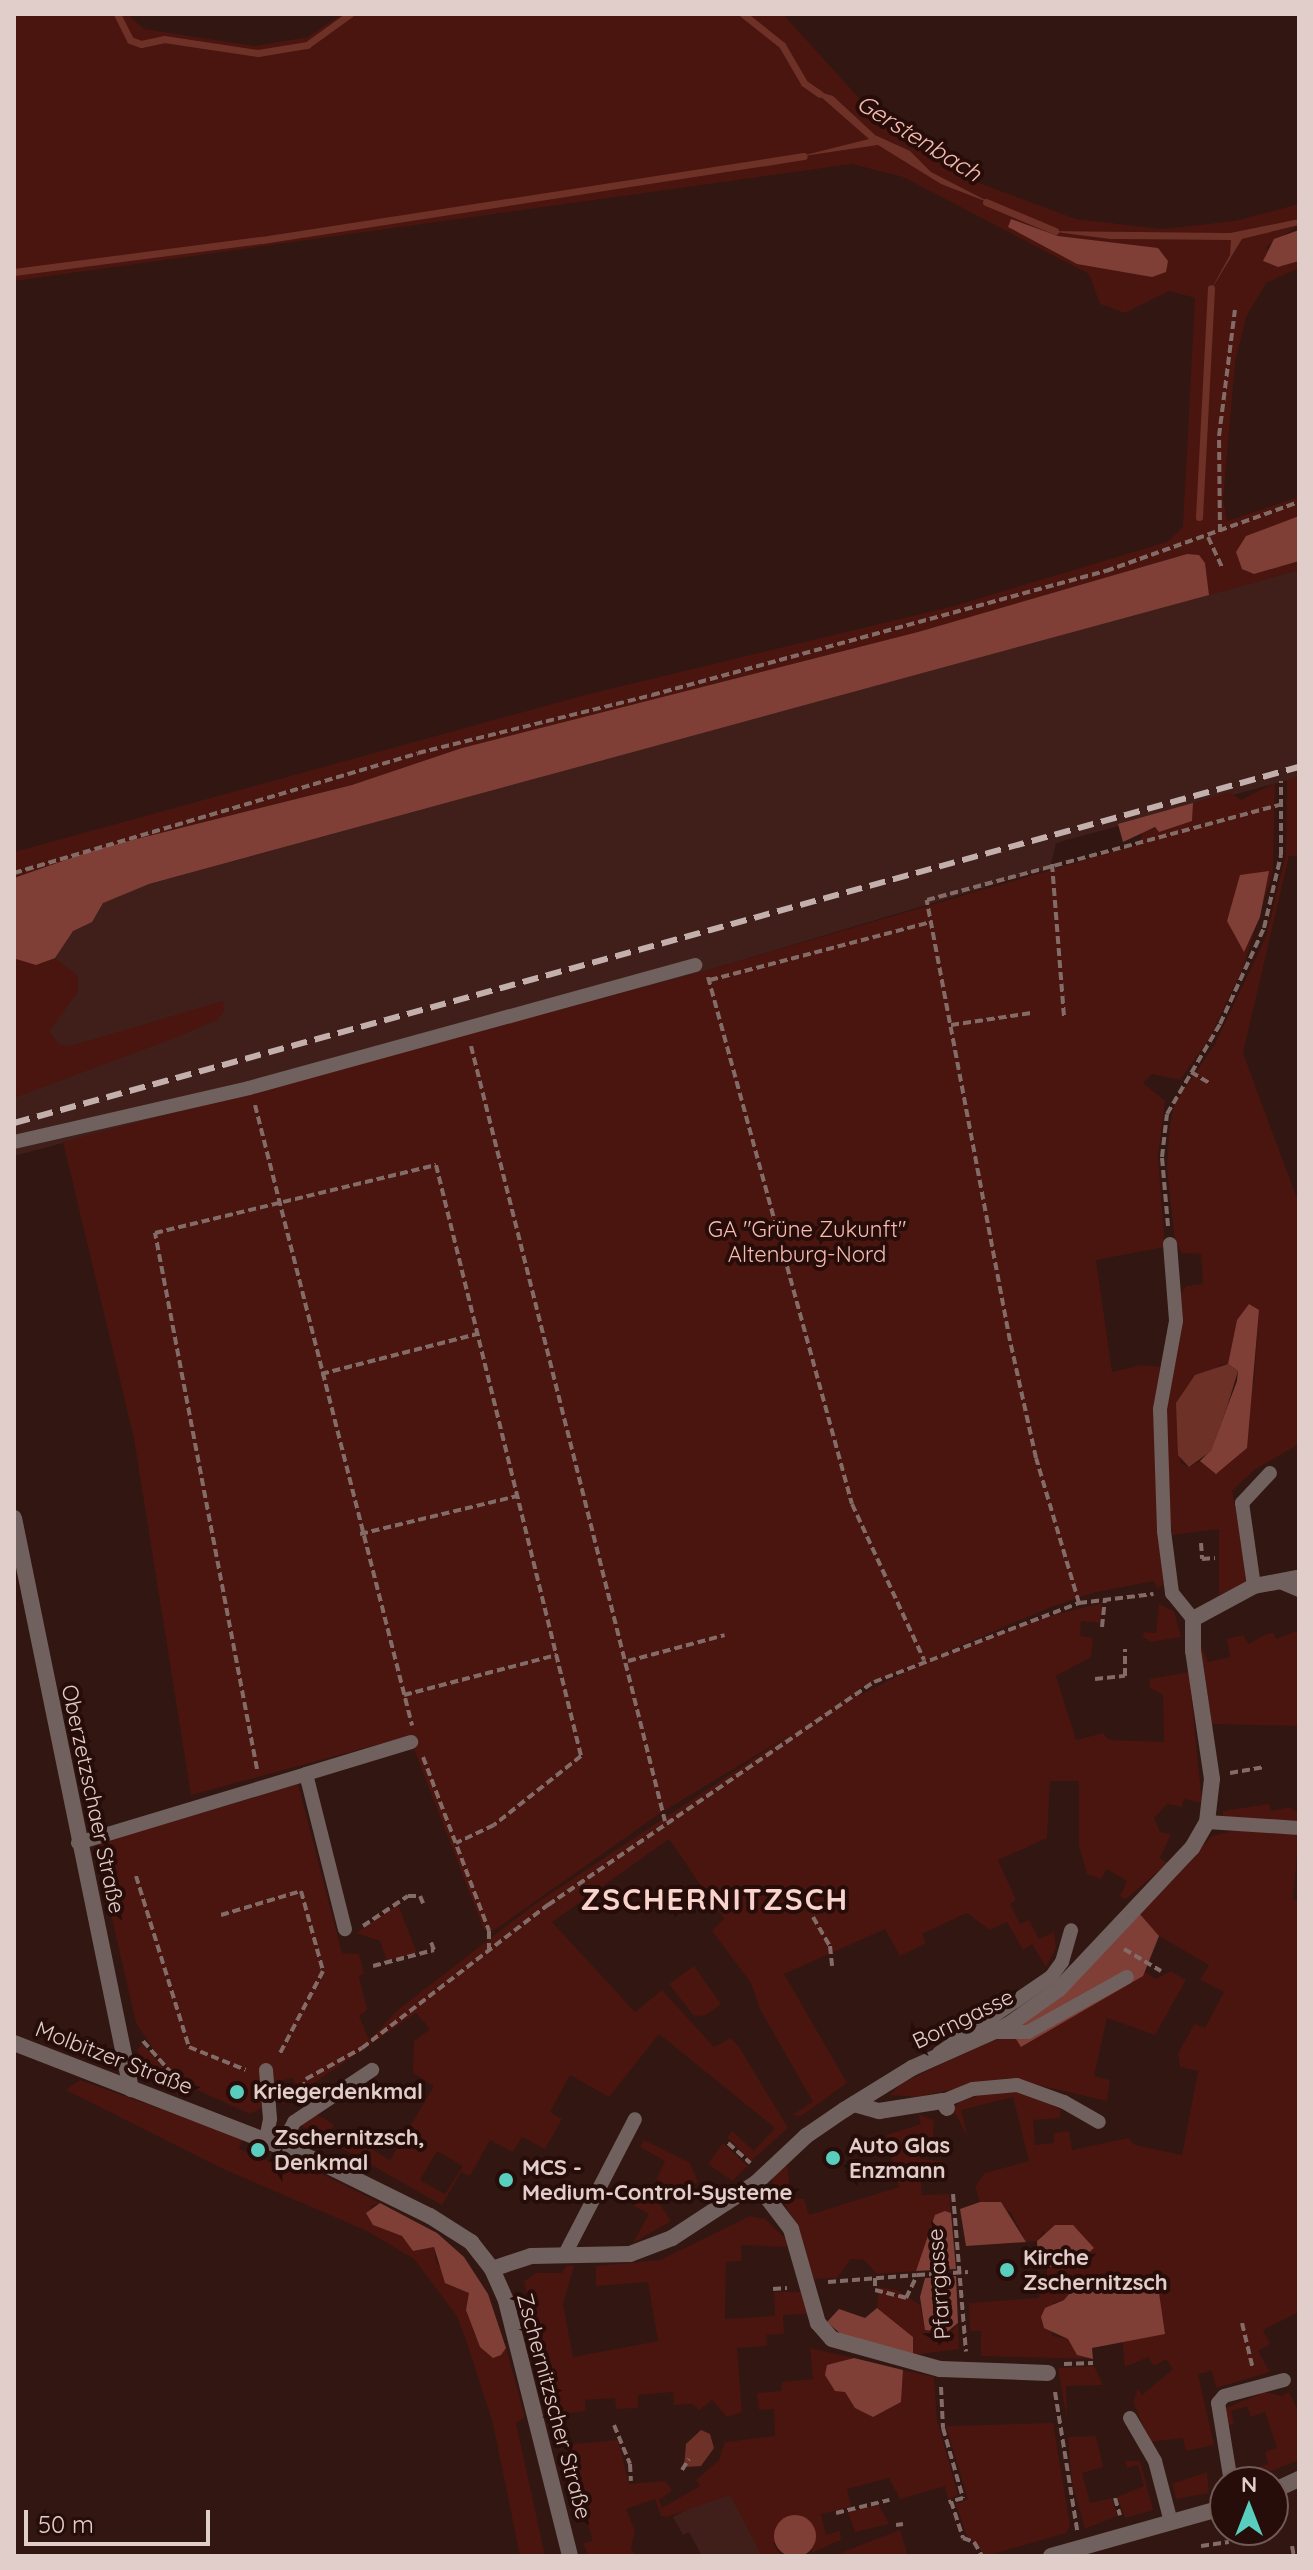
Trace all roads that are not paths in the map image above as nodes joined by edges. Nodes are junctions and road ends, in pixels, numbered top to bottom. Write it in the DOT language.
graph roads {
  1 [pos="695,965"];
  2 [pos="14,1142"];
  3 [pos="1170,1244"];
  4 [pos="1270,1473"];
  5 [pos="14,1518"];
  6 [pos="1254,1586"];
  7 [pos="1293,1588"];
  8 [pos="1193,1619"];
  9 [pos="414,1741"];
  10 [pos="306,1774"];
  11 [pos="1207,1822"];
  12 [pos="1299,1828"];
  13 [pos="78,1843"];
  14 [pos="352,1928"];
  15 [pos="1071,1930"];
  16 [pos="1127,1977"];
  17 [pos="992,2032"];
  18 [pos="14,2043"];
  19 [pos="933,2057"];
  20 [pos="266,2070"];
  21 [pos="372,2070"];
  22 [pos="131,2089"];
  23 [pos="854,2104"];
  24 [pos="945,2105"];
  25 [pos="635,2119"];
  26 [pos="1099,2122"];
  27 [pos="266,2139"];
  28 [pos="282,2145"];
  29 [pos="760,2179"];
  30 [pos="564,2256"];
  31 [pos="492,2269"];
  32 [pos="1053,2369"];
  33 [pos="1284,2380"];
  34 [pos="1130,2418"];
  35 [pos="1228,2466"];
  36 [pos="1209,2511"];
  37 [pos="1171,2522"];
  38 [pos="570,2556"];
  39 [pos="1051,2556"];
  1 -- 2 [label="lane"];
  3 -- 8 [label="lane"];
  4 -- 6 [label="lane"];
  5 -- 13 [label="street, Oberzetzschaer Straße"];
  6 -- 7 [label="street"];
  6 -- 8 [label="street"];
  8 -- 11 [label="street, Borngasse"];
  9 -- 10 [label="lane"];
  10 -- 13 [label="lane"];
  10 -- 14 [label="lane"];
  11 -- 12 [label="lane"];
  11 -- 17 [label="street, Borngasse"];
  13 -- 22 [label="street, Oberzetzschaer Straße"];
  15 -- 19 [label="lane"];
  16 -- 17 [label="lane"];
  17 -- 19 [label="street, Borngasse"];
  18 -- 22 [label="street, Molbitzer Straße"];
  19 -- 23 [label="street, Borngasse"];
  20 -- 27 [label="lane"];
  21 -- 28 [label="lane"];
  22 -- 27 [label="street, Molbitzer Straße"];
  23 -- 24 [label="street"];
  23 -- 29 [label="street, Borngasse"];
  24 -- 26 [label="lane"];
  25 -- 30 [label="lane"];
  27 -- 28 [label="street, Molbitzer Straße"];
  28 -- 31 [label="street, Molbitzer Straße"];
  29 -- 30 [label="street, Borngasse"];
  29 -- 32 [label="street, Pfarrgasse"];
  30 -- 31 [label="street, Borngasse"];
  31 -- 38 [label="street, Zschernitzscher Straße"];
  33 -- 35 [label="lane"];
  34 -- 37 [label="lane"];
  36 -- 37 [label="street"];
  37 -- 39 [label="street"];
}
